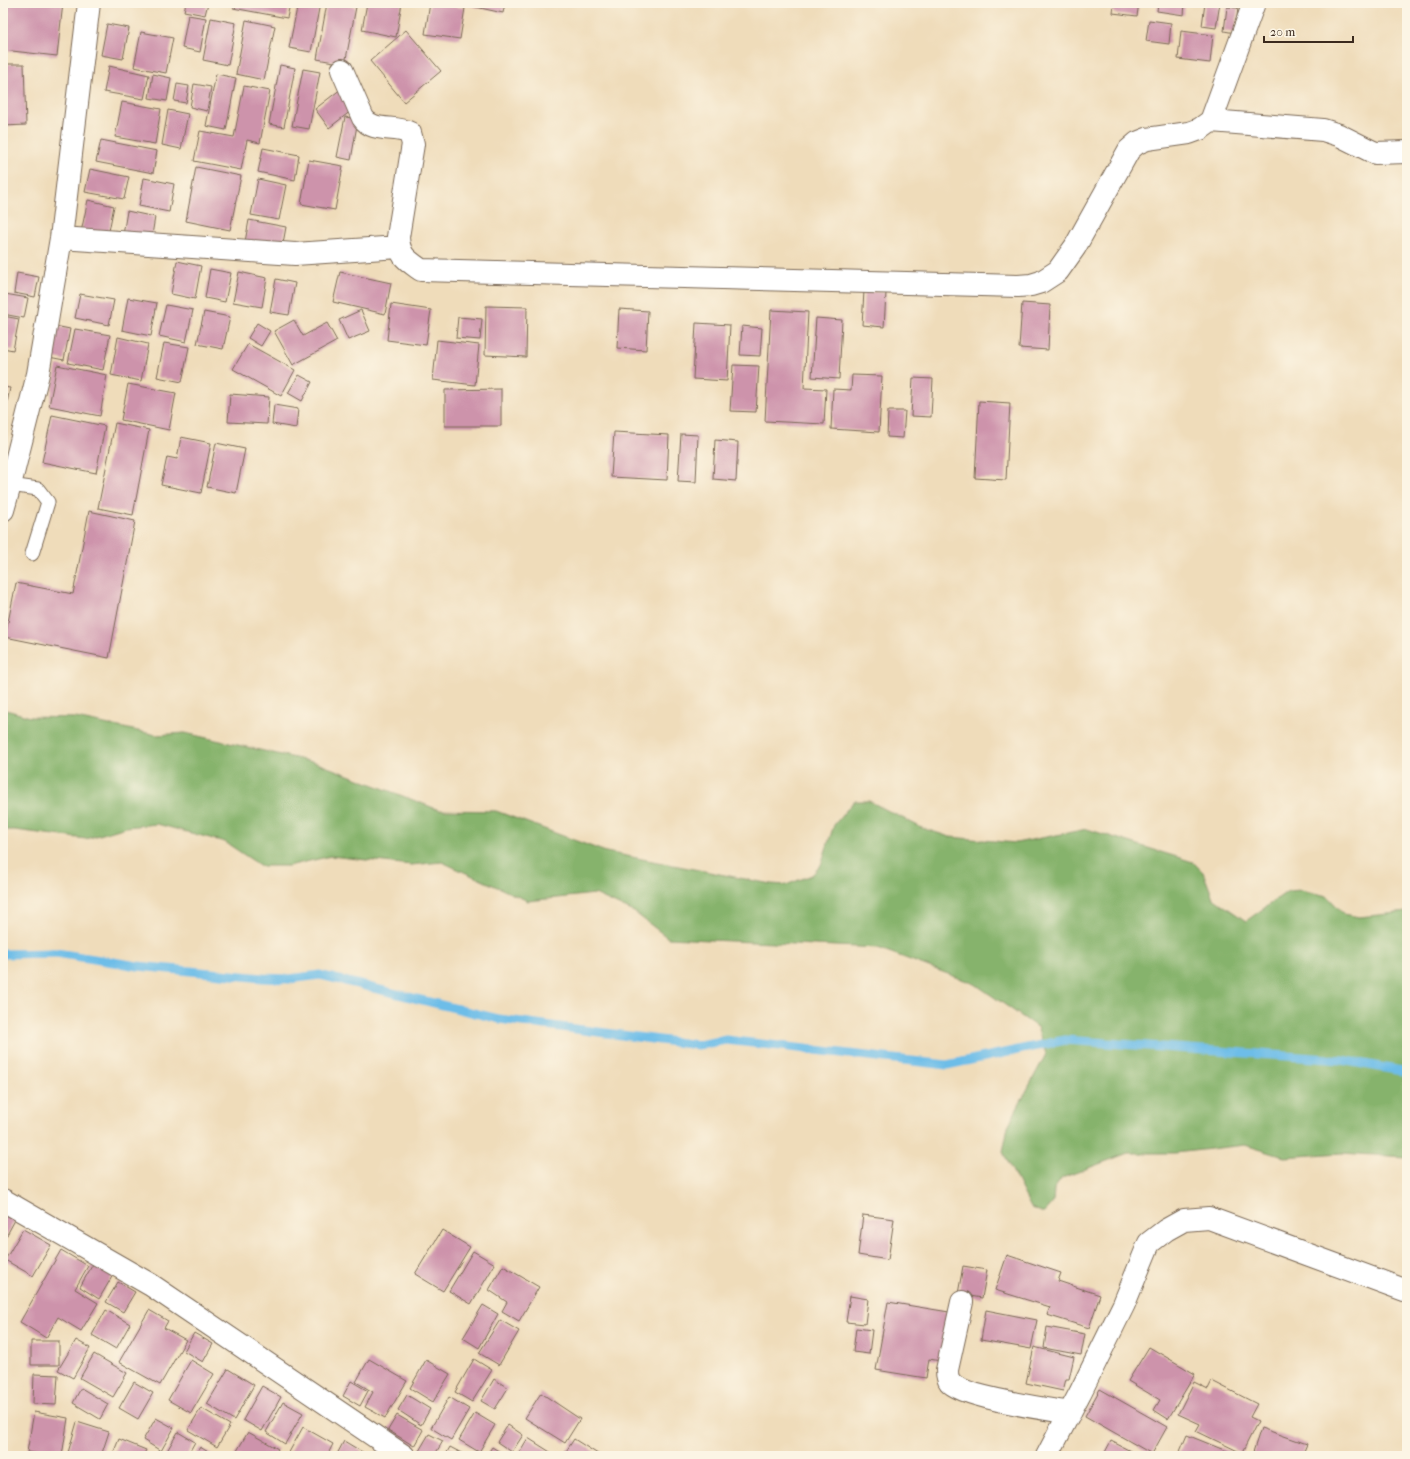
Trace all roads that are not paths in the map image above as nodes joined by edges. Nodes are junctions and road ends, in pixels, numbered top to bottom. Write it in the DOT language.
graph roads {
  1 [pos="89,3"];
  2 [pos="1254,3"];
  3 [pos="342,70"];
  4 [pos="1211,121"];
  5 [pos="1407,152"];
  6 [pos="61,238"];
  7 [pos="399,247"];
  8 [pos="10,485"];
  9 [pos="3,510"];
  10 [pos="32,554"];
  11 [pos="3,1200"];
  12 [pos="1407,1291"];
  13 [pos="962,1302"];
  14 [pos="1070,1413"];
  15 [pos="404,1456"];
  16 [pos="1047,1456"];
  1 -- 6 [label="street"];
  2 -- 4 [label="street"];
  3 -- 7 [label="street"];
  4 -- 5 [label="street"];
  4 -- 7 [label="street"];
  6 -- 7 [label="street"];
  6 -- 8 [label="street"];
  8 -- 9 [label="street"];
  8 -- 10 [label="lane"];
  11 -- 15 [label="street"];
  12 -- 14 [label="street"];
  13 -- 14 [label="street"];
  14 -- 16 [label="street"];
}
